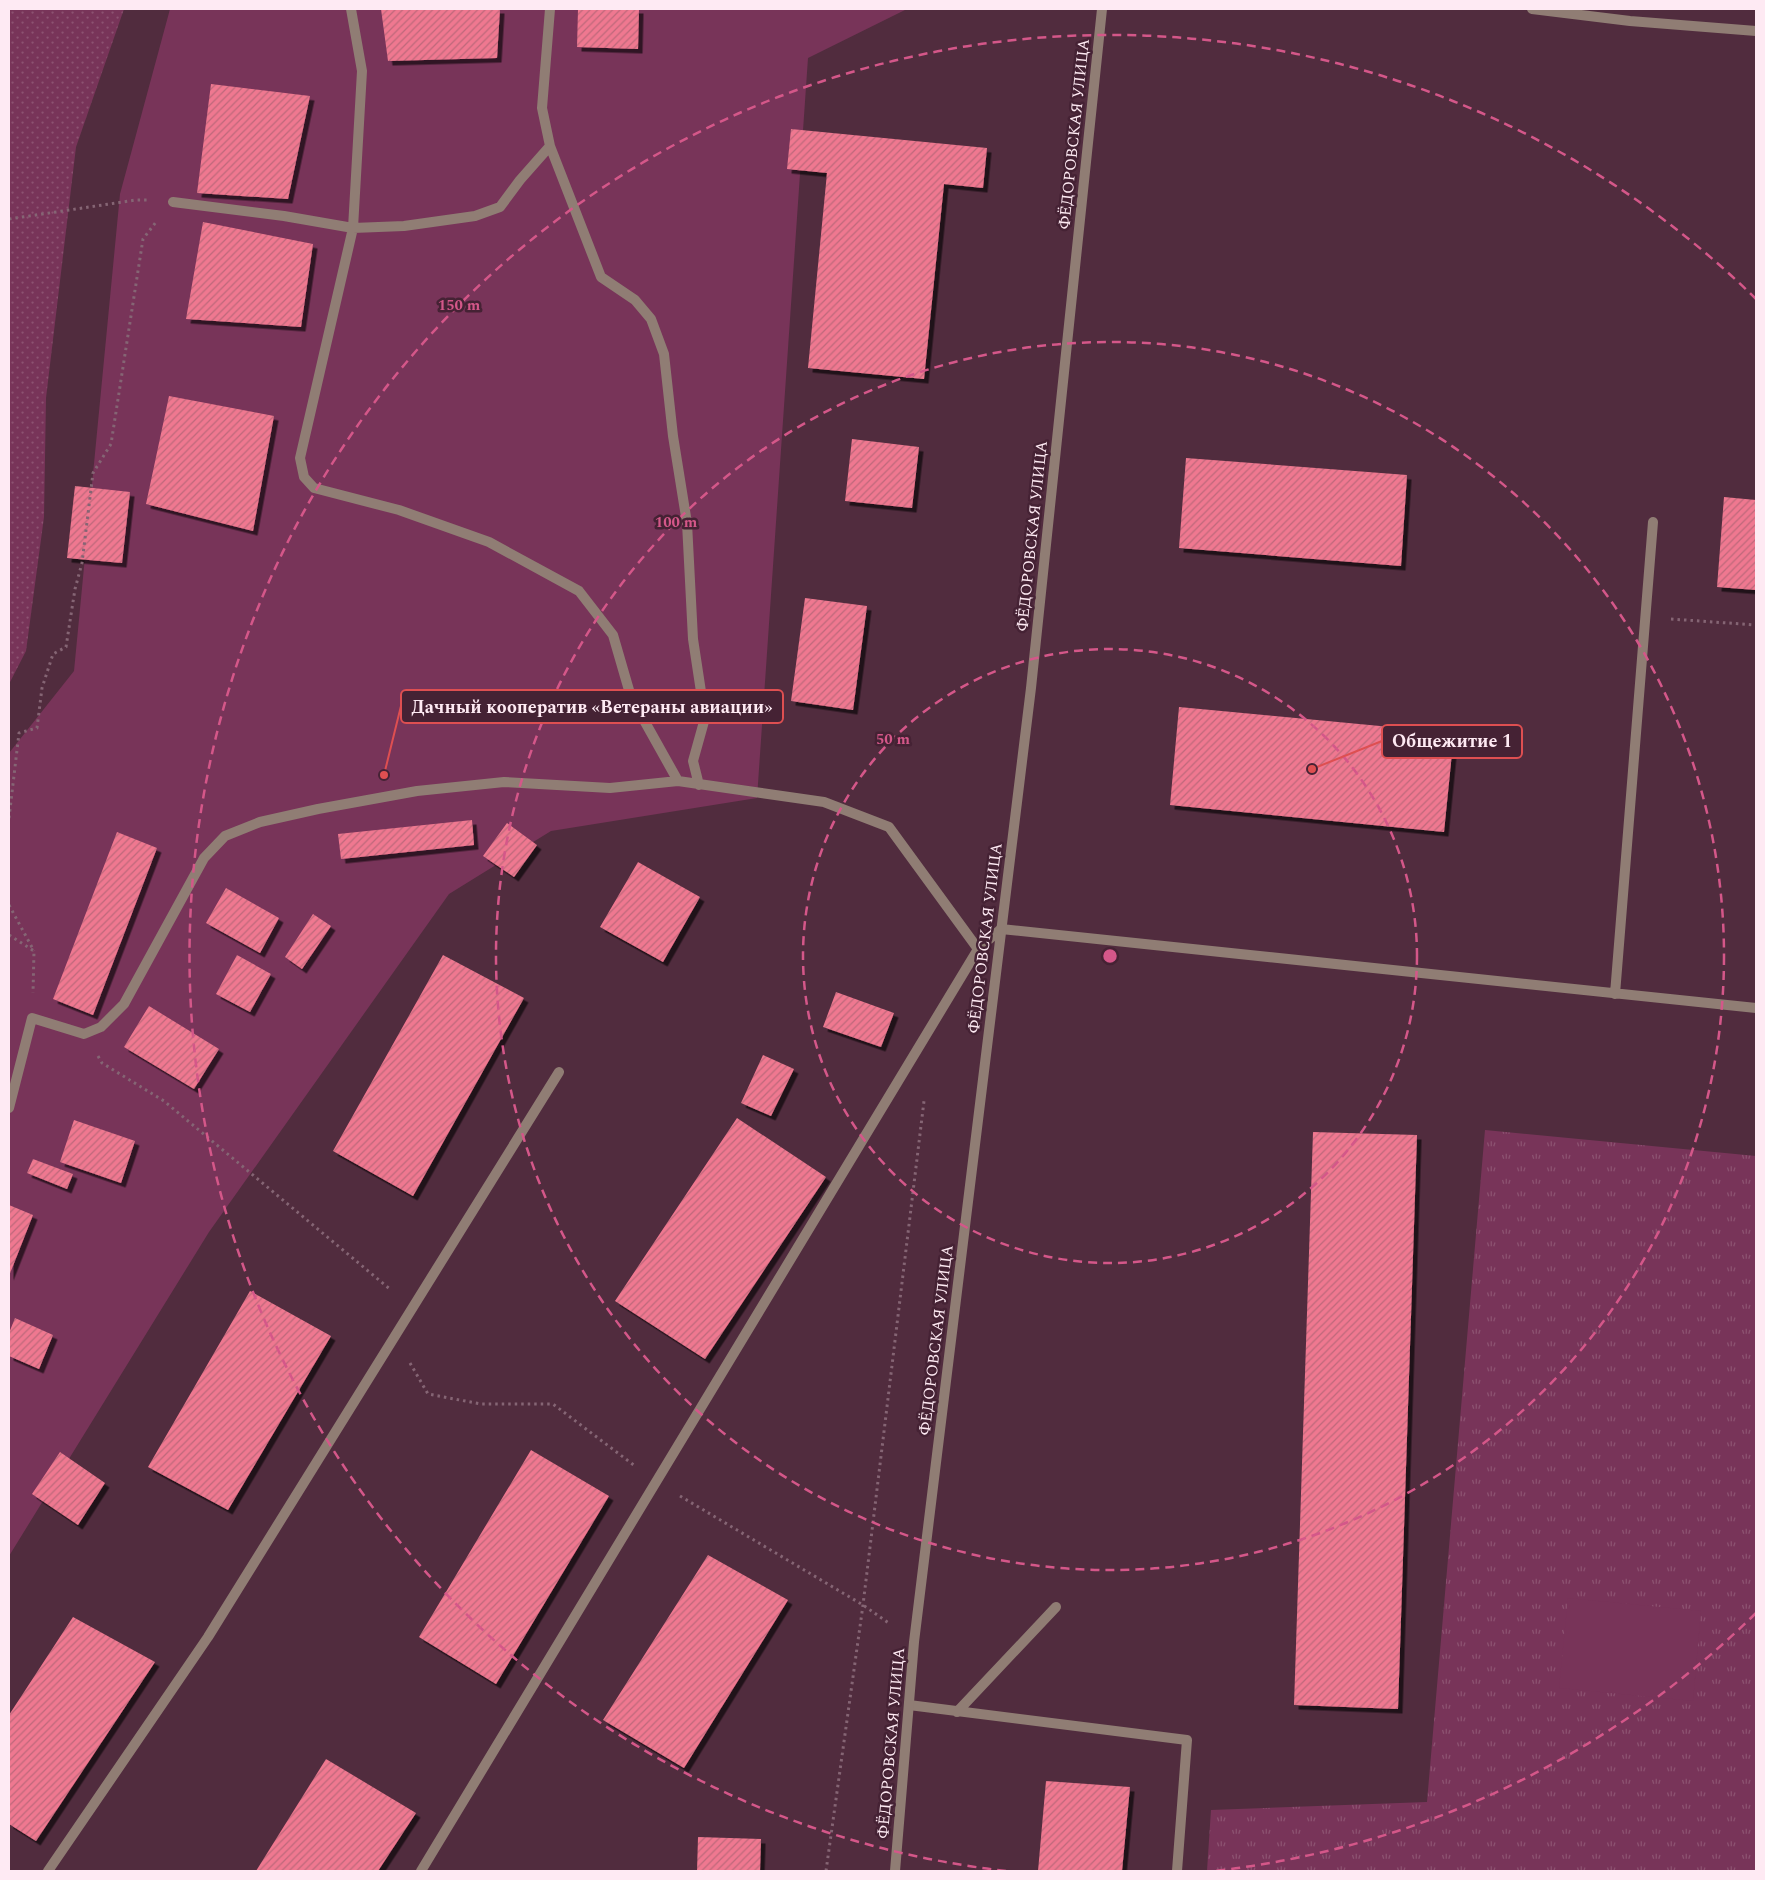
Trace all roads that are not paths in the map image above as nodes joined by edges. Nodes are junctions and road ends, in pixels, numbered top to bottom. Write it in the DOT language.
graph roads {
  1 [pos="351,9"];
  2 [pos="550,9"];
  3 [pos="1102,9"];
  4 [pos="1532,9"];
  5 [pos="1756,31"];
  6 [pos="550,146"];
  7 [pos="173,202"];
  8 [pos="353,228"];
  9 [pos="1653,522"];
  10 [pos="678,780"];
  11 [pos="699,785"];
  12 [pos="1001,929"];
  13 [pos="978,949"];
  14 [pos="1615,994"];
  15 [pos="1756,1008"];
  16 [pos="559,1072"];
  17 [pos="9,1108"];
  18 [pos="1056,1607"];
  19 [pos="909,1706"];
  20 [pos="957,1712"];
  21 [pos="48,1871"];
  22 [pos="421,1871"];
  23 [pos="895,1871"];
  24 [pos="1177,1871"];
  1 -- 8 [label="street"];
  2 -- 6 [label="street"];
  3 -- 12 [label="street, ФЁДОРОВСКАЯ УЛИЦА"];
  4 -- 5 [label="street"];
  6 -- 8 [label="street"];
  6 -- 11 [label="street"];
  7 -- 8 [label="street"];
  8 -- 10 [label="street"];
  9 -- 14 [label="street"];
  10 -- 11 [label="street"];
  10 -- 17 [label="street"];
  11 -- 13 [label="street"];
  12 -- 13 [label="street"];
  12 -- 14 [label="street"];
  12 -- 19 [label="street, ФЁДОРОВСКАЯ УЛИЦА"];
  13 -- 22 [label="street"];
  14 -- 15 [label="street"];
  16 -- 21 [label="street"];
  18 -- 20 [label="street"];
  19 -- 20 [label="street"];
  19 -- 23 [label="street, ФЁДОРОВСКАЯ УЛИЦА"];
  20 -- 24 [label="street"];
}
